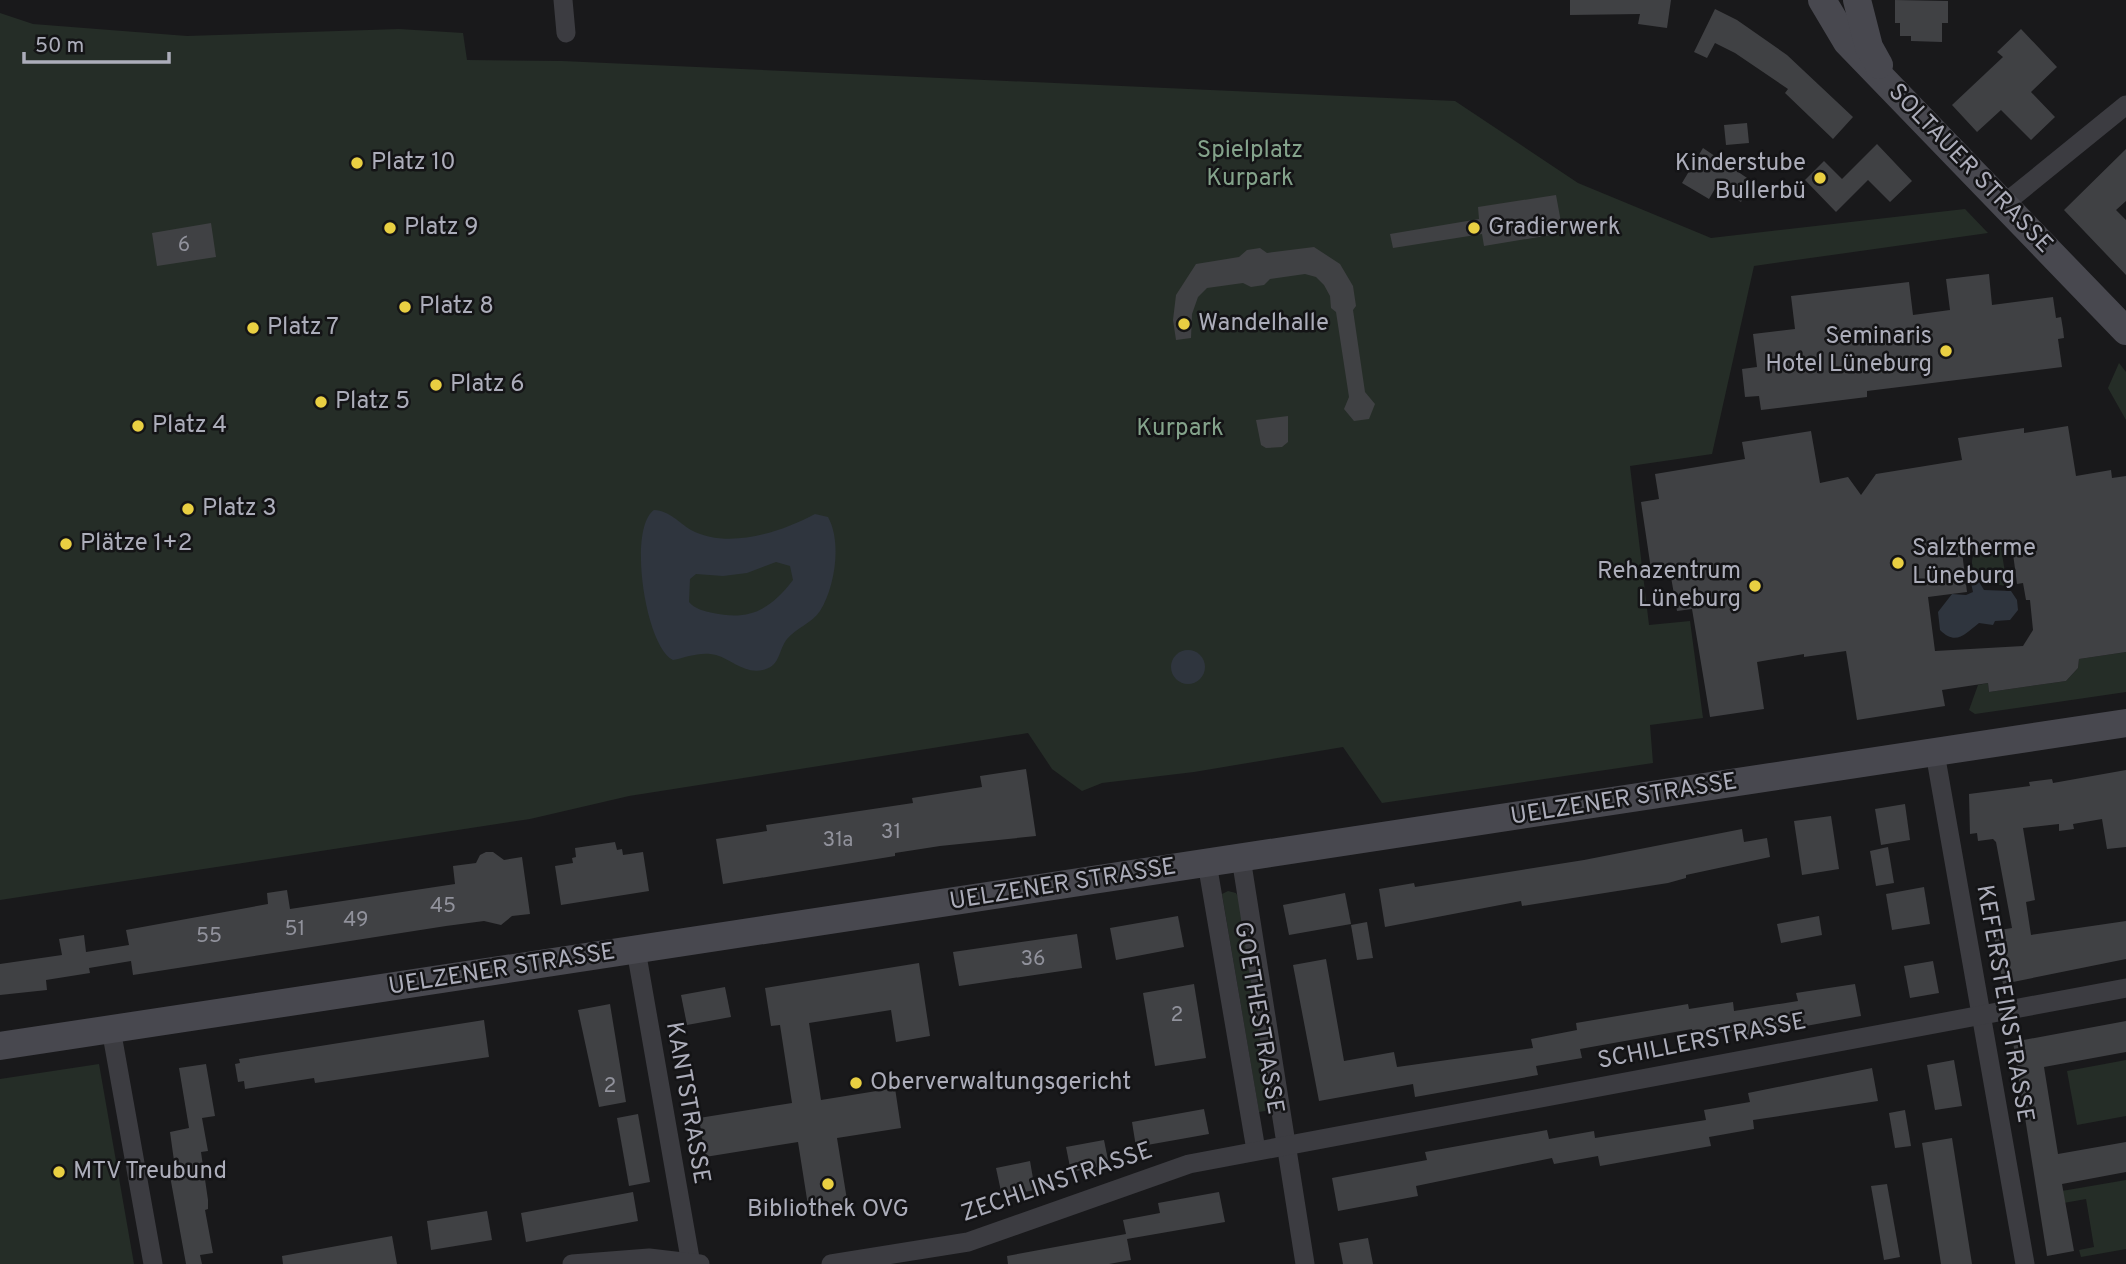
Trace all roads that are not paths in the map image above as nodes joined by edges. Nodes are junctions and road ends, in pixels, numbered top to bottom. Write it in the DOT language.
graph roads {
  1 [pos="563,0"];
  2 [pos="1822,0"];
  3 [pos="1857,0"];
  4 [pos="566,33"];
  5 [pos="1893,89"];
  6 [pos="2126,105"];
  7 [pos="2004,204"];
  8 [pos="2126,331"];
  9 [pos="2126,723"];
  10 [pos="1936,761"];
  11 [pos="1241,858"];
  12 [pos="1207,863"];
  13 [pos="636,950"];
  14 [pos="2126,988"];
  15 [pos="1981,1015"];
  16 [pos="111,1029"];
  17 [pos="0,1046"];
  18 [pos="1287,1145"];
  19 [pos="1256,1150"];
  20 [pos="153,1264"];
  21 [pos="572,1264"];
  22 [pos="695,1264"];
  23 [pos="831,1264"];
  24 [pos="1305,1264"];
  25 [pos="2025,1264"];
  1 -- 4 [label="street"];
  2 -- 5 [label="street, SOLTAUER STRASSE"];
  3 -- 5 [label="street"];
  5 -- 7 [label="street, SOLTAUER STRASSE"];
  6 -- 7 [label="street"];
  7 -- 8 [label="street, SOLTAUER STRASSE"];
  9 -- 10 [label="street, UELZENER STRASSE"];
  10 -- 11 [label="street, UELZENER STRASSE"];
  10 -- 15 [label="street, KEFERSTEINSTRASSE"];
  11 -- 12 [label="street, UELZENER STRASSE"];
  11 -- 18 [label="street, GOETHESTRASSE"];
  12 -- 13 [label="street, UELZENER STRASSE"];
  12 -- 19 [label="street, GOETHESTRASSE"];
  13 -- 16 [label="street, UELZENER STRASSE"];
  13 -- 22 [label="street, KANTSTRASSE"];
  14 -- 15 [label="street, SCHILLERSTRASSE"];
  15 -- 18 [label="street, SCHILLERSTRASSE"];
  15 -- 25 [label="street, KEFERSTEINSTRASSE"];
  16 -- 17 [label="street, UELZENER STRASSE"];
  16 -- 20 [label="street"];
  18 -- 19 [label="street, GOETHESTRASSE"];
  18 -- 24 [label="street, GOETHESTRASSE"];
  19 -- 23 [label="street, ZECHLINSTRASSE"];
  21 -- 22 [label="street"];
}
